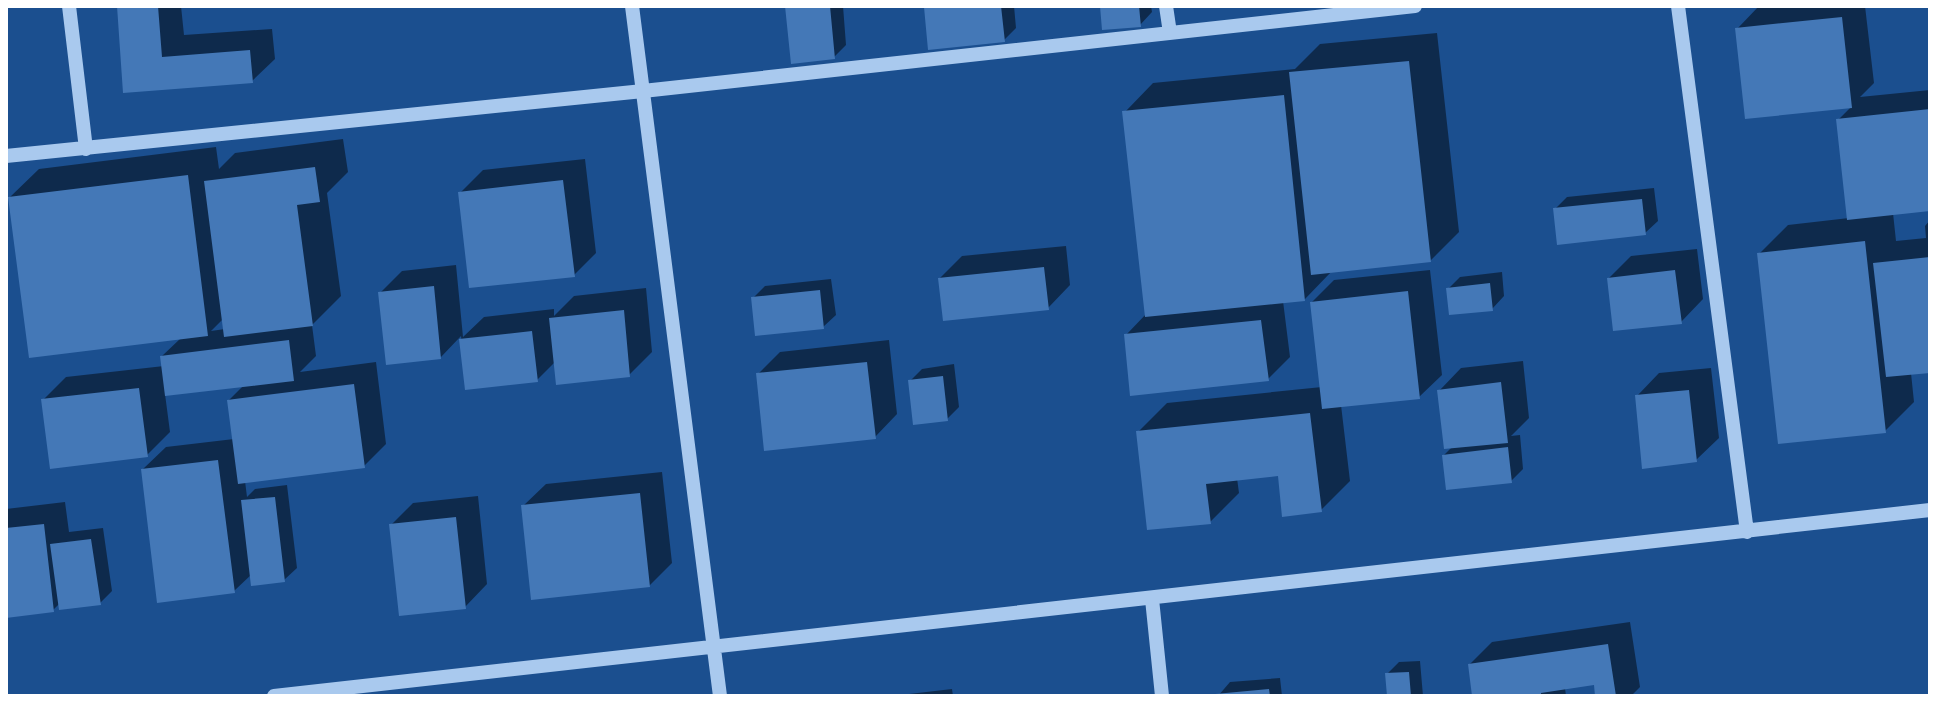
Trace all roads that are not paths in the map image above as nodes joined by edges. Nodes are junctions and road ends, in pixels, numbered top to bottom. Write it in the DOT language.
graph roads {
  1 [pos="69,6"];
  2 [pos="632,6"];
  3 [pos="1166,6"];
  4 [pos="1415,6"];
  5 [pos="1678,6"];
  6 [pos="1170,33"];
  7 [pos="643,91"];
  8 [pos="86,149"];
  9 [pos="6,156"];
  10 [pos="1930,510"];
  11 [pos="1747,532"];
  12 [pos="1152,599"];
  13 [pos="715,649"];
  14 [pos="274,696"];
  15 [pos="720,696"];
  16 [pos="1162,696"];
  1 -- 8 [label="street"];
  2 -- 7 [label="street"];
  3 -- 6 [label="street"];
  4 -- 6 [label="street"];
  5 -- 11 [label="street"];
  6 -- 7 [label="street"];
  7 -- 8 [label="street"];
  7 -- 13 [label="street"];
  8 -- 9 [label="street"];
  10 -- 11 [label="street"];
  11 -- 12 [label="street"];
  12 -- 13 [label="street"];
  12 -- 16 [label="street"];
  13 -- 14 [label="street"];
  13 -- 15 [label="street"];
}
